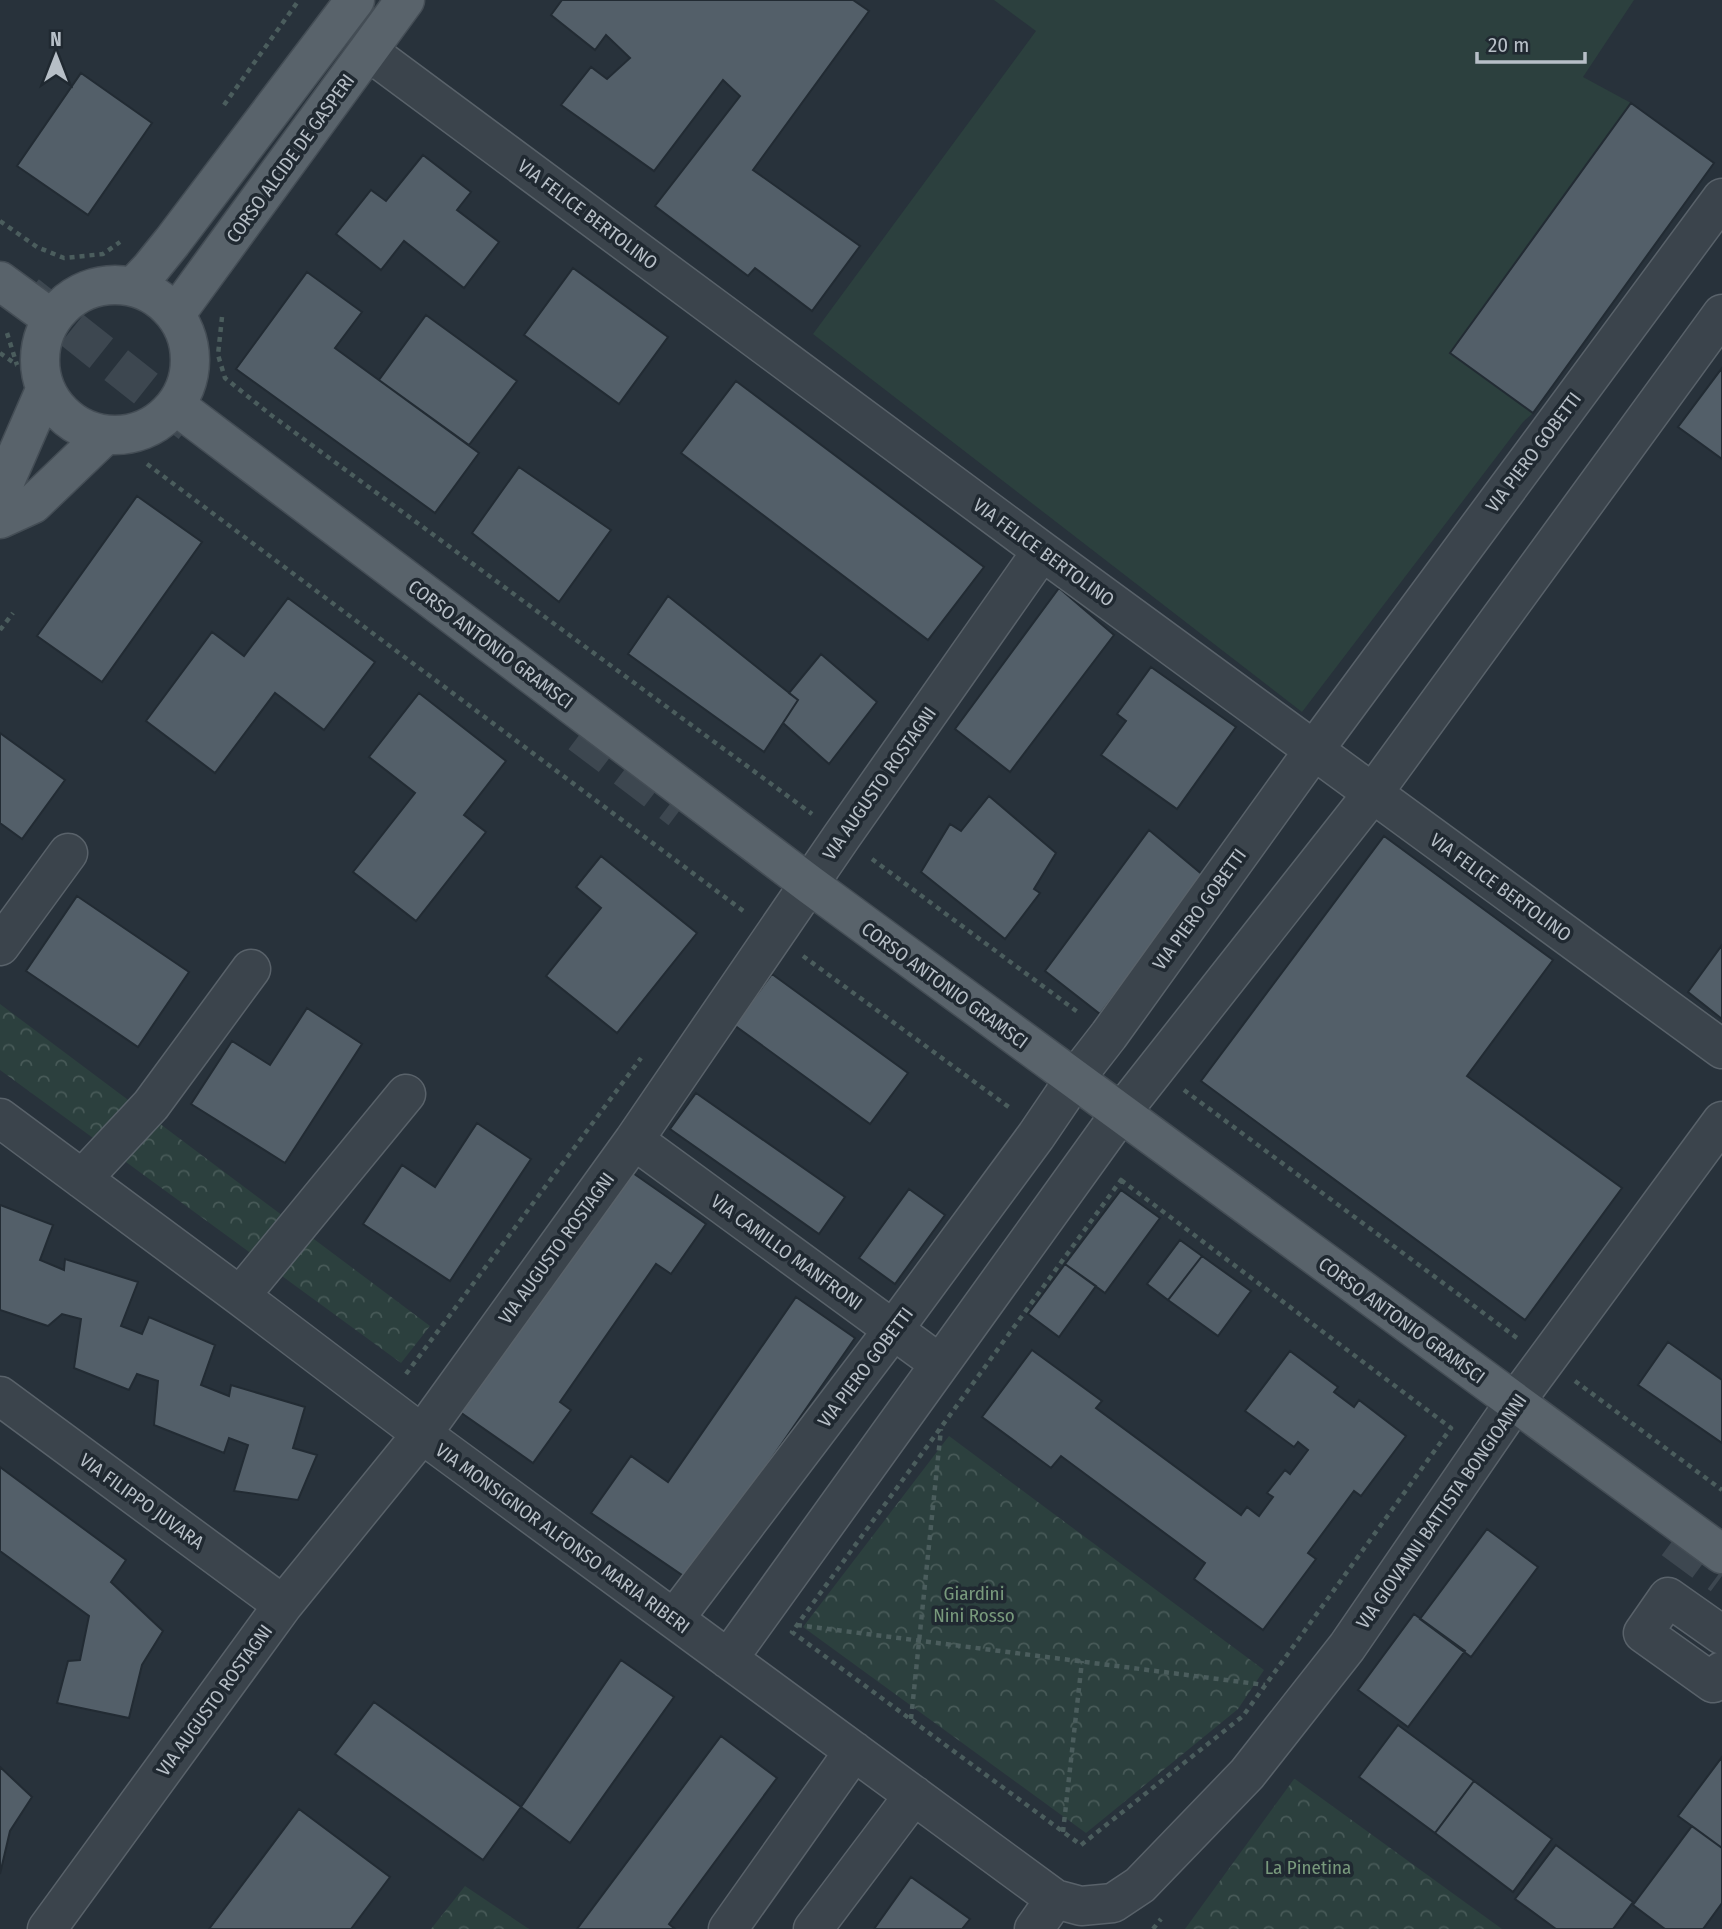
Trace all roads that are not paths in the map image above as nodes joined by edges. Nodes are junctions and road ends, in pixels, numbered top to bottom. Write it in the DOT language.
graph roads {
  1 [pos="355,0"];
  2 [pos="405,0"];
  3 [pos="368,51"];
  4 [pos="1722,198"];
  5 [pos="0,281"];
  6 [pos="133,287"];
  7 [pos="1722,314"];
  8 [pos="175,315"];
  9 [pos="52,319"];
  10 [pos="32,378"];
  11 [pos="175,405"];
  12 [pos="104,435"];
  13 [pos="0,500"];
  14 [pos="0,519"];
  15 [pos="1042,551"];
  16 [pos="1314,750"];
  17 [pos="1373,793"];
  18 [pos="68,853"];
  19 [pos="809,884"];
  20 [pos="0,946"];
  21 [pos="251,969"];
  22 [pos="1722,1049"];
  23 [pos="1074,1080"];
  24 [pos="406,1094"];
  25 [pos="1120,1114"];
  26 [pos="0,1118"];
  27 [pos="1722,1121"];
  28 [pos="634,1140"];
  29 [pos="82,1179"];
  30 [pos="240,1296"];
  31 [pos="893,1330"];
  32 [pos="940,1364"];
  33 [pos="0,1396"];
  34 [pos="1515,1402"];
  35 [pos="422,1434"];
  36 [pos="1722,1554"];
  37 [pos="283,1605"];
  38 [pos="674,1619"];
  39 [pos="1716,1619"];
  40 [pos="728,1659"];
  41 [pos="1722,1671"];
  42 [pos="854,1751"];
  43 [pos="914,1795"];
  44 [pos="1140,1885"];
  45 [pos="1045,1914"];
  46 [pos="47,1929"];
  47 [pos="728,1929"];
  48 [pos="813,1929"];
  1 -- 6 [label="main road"];
  2 -- 3 [label="main road, CORSO ALCIDE DE GASPERI"];
  3 -- 8 [label="main road, CORSO ALCIDE DE GASPERI"];
  3 -- 15 [label="street, VIA FELICE BERTOLINO"];
  4 -- 16 [label="street, VIA PIERO GOBETTI"];
  5 -- 9 [label="main road"];
  6 -- 8 [label="main road"];
  6 -- 9 [label="main road"];
  7 -- 17 [label="street"];
  8 -- 11 [label="main road"];
  9 -- 10 [label="main road"];
  10 -- 12 [label="main road"];
  10 -- 13 [label="main road"];
  11 -- 12 [label="main road"];
  11 -- 19 [label="main road, CORSO ANTONIO GRAMSCI"];
  12 -- 14 [label="main road"];
  15 -- 16 [label="street, VIA FELICE BERTOLINO"];
  15 -- 19 [label="street, VIA AUGUSTO ROSTAGNI"];
  16 -- 17 [label="street, VIA FELICE BERTOLINO"];
  16 -- 23 [label="street, VIA PIERO GOBETTI"];
  17 -- 22 [label="street, VIA FELICE BERTOLINO"];
  17 -- 25 [label="street"];
  18 -- 20 [label="street"];
  19 -- 23 [label="main road, CORSO ANTONIO GRAMSCI"];
  19 -- 28 [label="street, VIA AUGUSTO ROSTAGNI"];
  21 -- 29 [label="street"];
  23 -- 25 [label="main road, CORSO ANTONIO GRAMSCI"];
  23 -- 31 [label="street, VIA PIERO GOBETTI"];
  24 -- 30 [label="street"];
  25 -- 32 [label="street"];
  25 -- 34 [label="main road, CORSO ANTONIO GRAMSCI"];
  26 -- 29 [label="street, VIA MONSIGNOR ALFONSO MARIA RIBERI"];
  27 -- 34 [label="street, VIA GIOVANNI BATTISTA BONGIOANNI"];
  28 -- 31 [label="street, VIA CAMILLO MANFRONI"];
  28 -- 35 [label="street, VIA AUGUSTO ROSTAGNI"];
  29 -- 30 [label="street, VIA MONSIGNOR ALFONSO MARIA RIBERI"];
  30 -- 35 [label="street, VIA MONSIGNOR ALFONSO MARIA RIBERI"];
  31 -- 32 [label="street, VIA CAMILLO MANFRONI"];
  31 -- 38 [label="street, VIA PIERO GOBETTI"];
  32 -- 40 [label="street"];
  33 -- 37 [label="street, VIA FILIPPO JUVARA"];
  34 -- 36 [label="main road, CORSO ANTONIO GRAMSCI"];
  34 -- 44 [label="street, VIA GIOVANNI BATTISTA BONGIOANNI"];
  35 -- 37 [label="street, VIA AUGUSTO ROSTAGNI"];
  35 -- 38 [label="street, VIA MONSIGNOR ALFONSO MARIA RIBERI"];
  37 -- 46 [label="street, VIA AUGUSTO ROSTAGNI"];
  38 -- 40 [label="street, VIA MONSIGNOR ALFONSO MARIA RIBERI"];
  39 -- 41 [label="street"];
  40 -- 42 [label="street, VIA MONSIGNOR ALFONSO MARIA RIBERI"];
  42 -- 43 [label="street, VIA MONSIGNOR ALFONSO MARIA RIBERI"];
  42 -- 47 [label="street"];
  43 -- 45 [label="street, VIA MONSIGNOR ALFONSO MARIA RIBERI"];
  43 -- 48 [label="street"];
  44 -- 45 [label="street, VIA MONSIGNOR ALFONSO MARIA RIBERI"];
}
